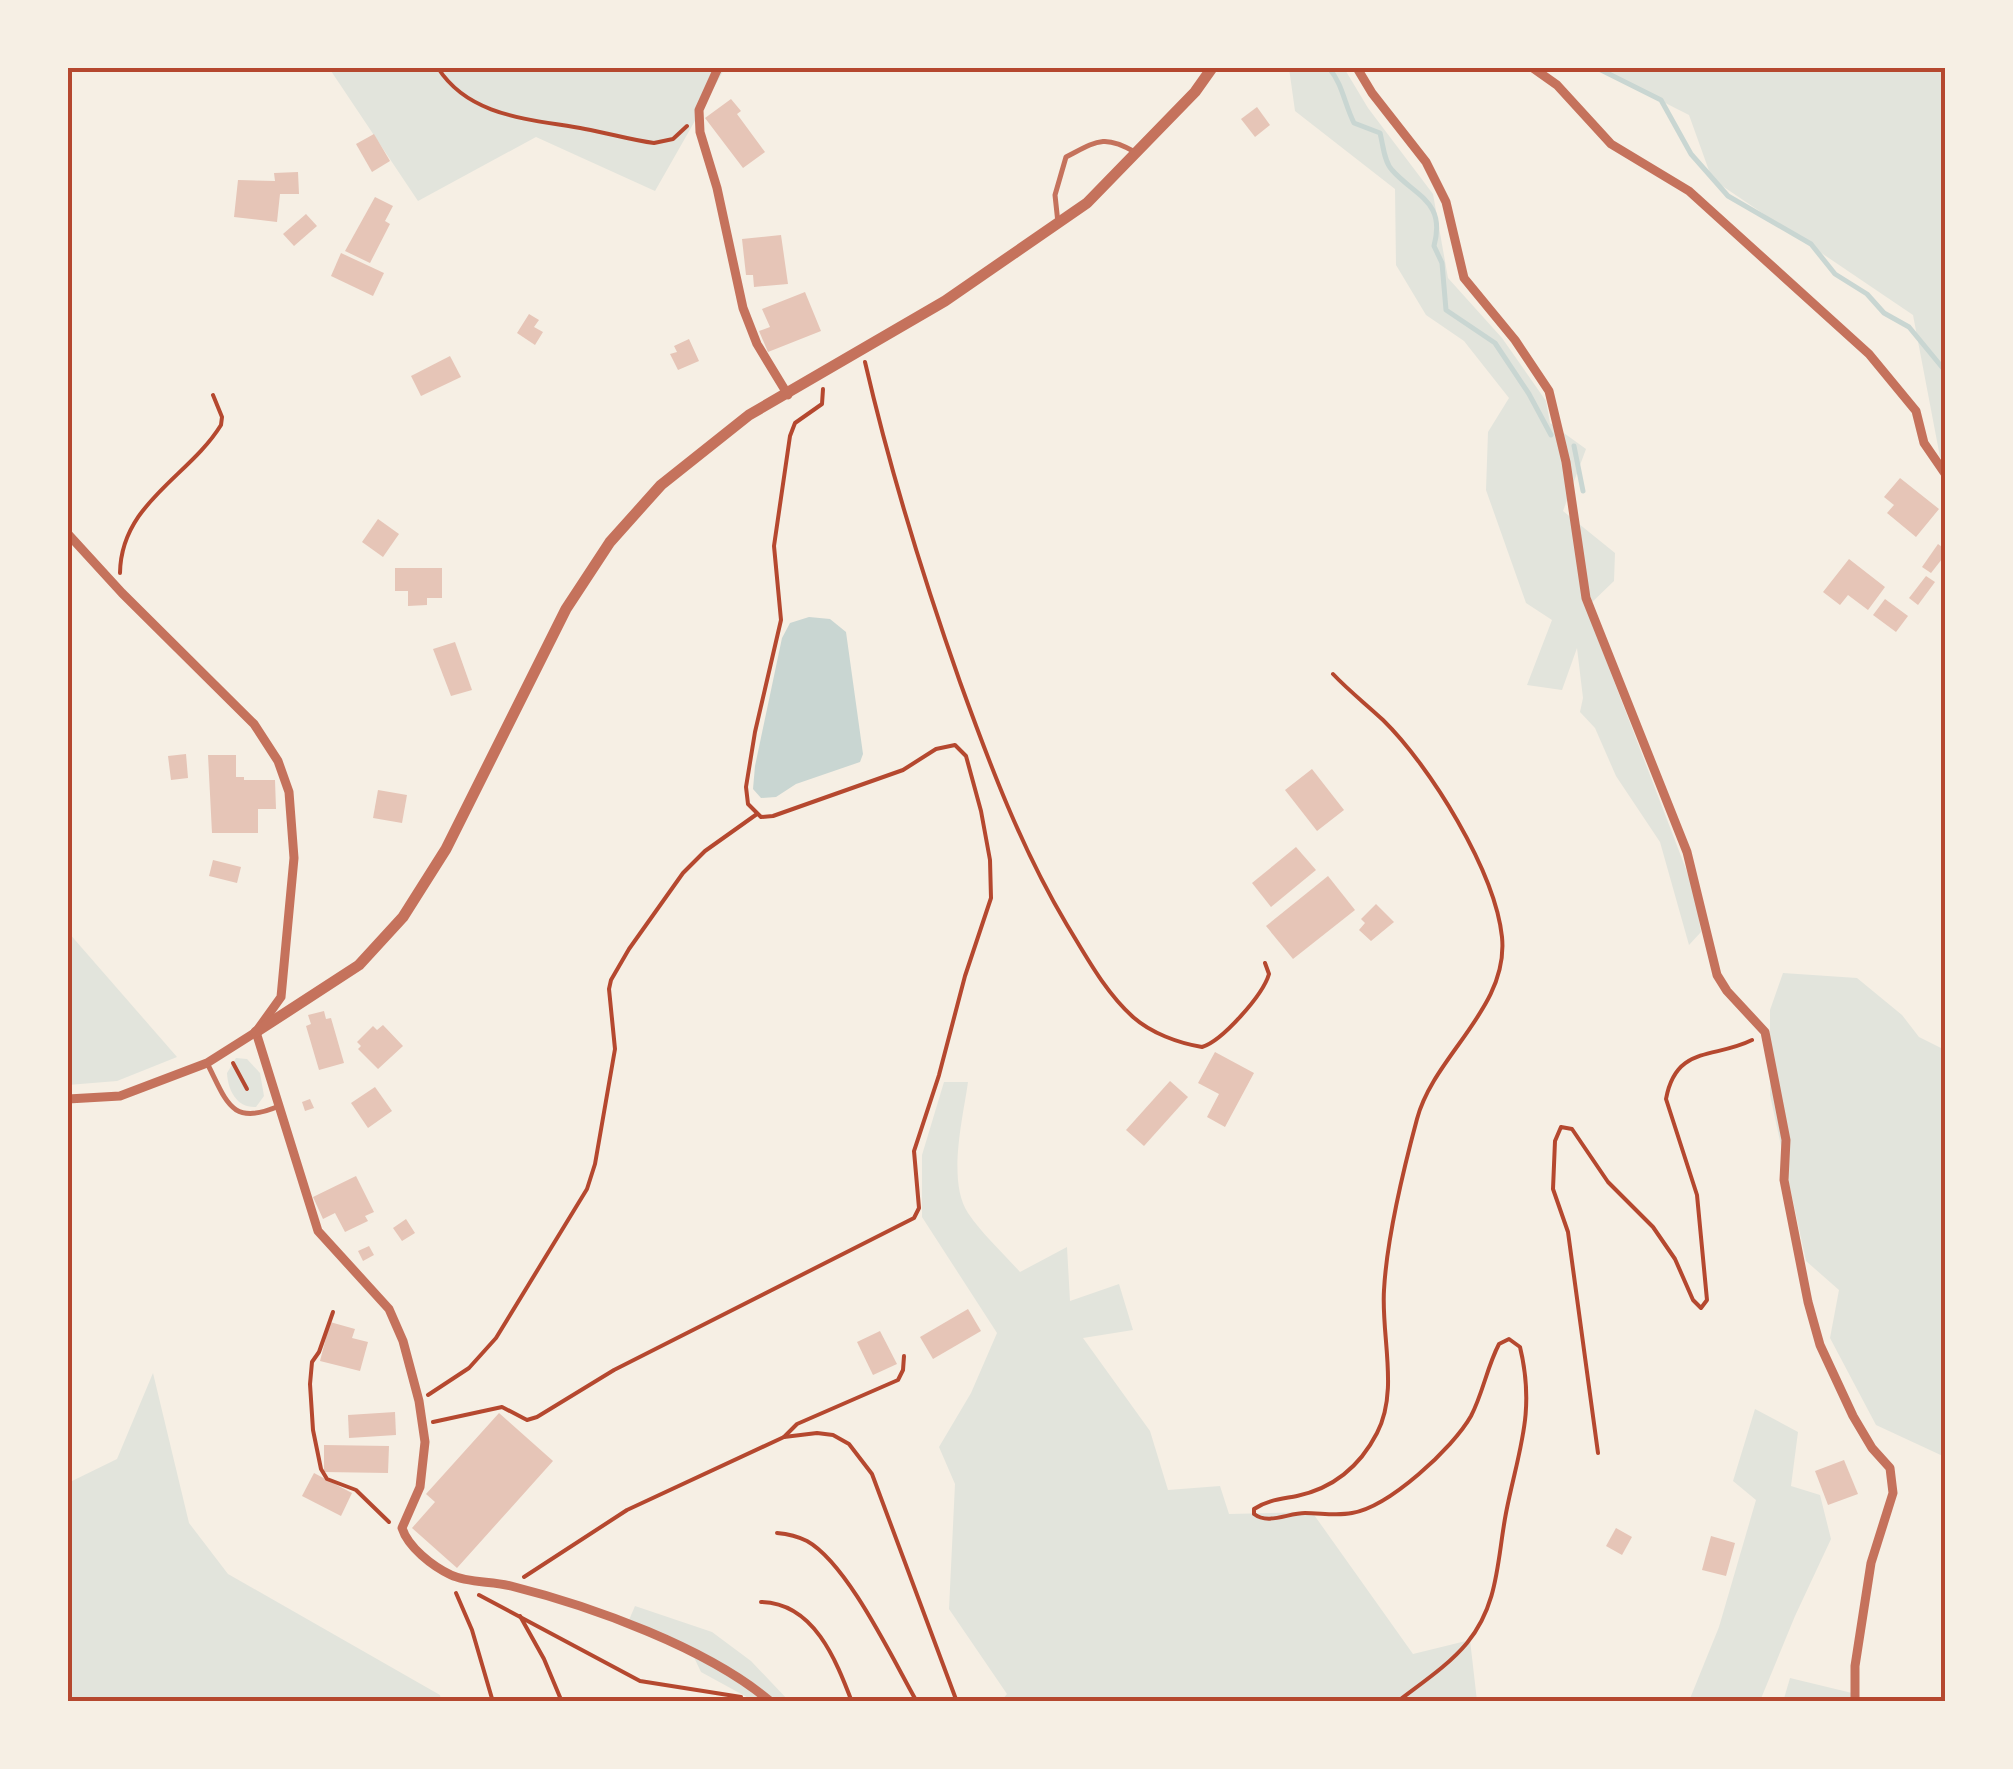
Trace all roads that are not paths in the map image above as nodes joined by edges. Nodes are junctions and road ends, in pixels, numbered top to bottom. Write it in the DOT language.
graph roads {
  1 [pos="718,68"];
  2 [pos="1212,68"];
  3 [pos="1357,68"];
  4 [pos="1534,68"];
  5 [pos="1138,154"];
  6 [pos="1058,224"];
  7 [pos="788,395"];
  8 [pos="1946,476"];
  9 [pos="68,534"];
  10 [pos="256,1032"];
  11 [pos="207,1063"];
  12 [pos="68,1099"];
  13 [pos="280,1105"];
  14 [pos="770,1701"];
  15 [pos="1855,1702"];
  1 -- 7 [label="street"];
  2 -- 5 [label="street"];
  3 -- 15 [label="street"];
  4 -- 8 [label="street"];
  5 -- 6 [label="street"];
  5 -- 6 [label="lane"];
  6 -- 7 [label="street"];
  7 -- 10 [label="street"];
  9 -- 10 [label="street"];
  10 -- 11 [label="street"];
  10 -- 13 [label="street"];
  11 -- 12 [label="street"];
  11 -- 13 [label="lane"];
  13 -- 14 [label="street"];
}
